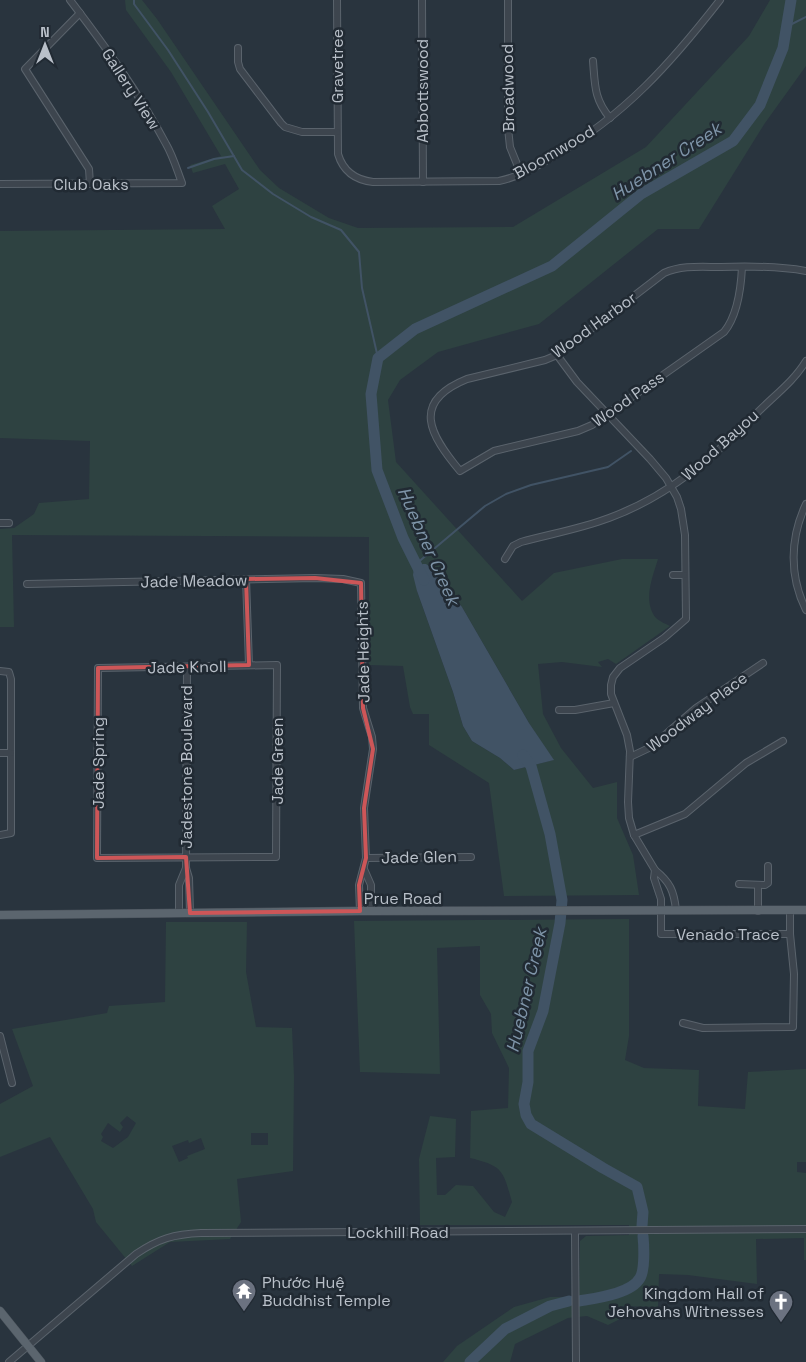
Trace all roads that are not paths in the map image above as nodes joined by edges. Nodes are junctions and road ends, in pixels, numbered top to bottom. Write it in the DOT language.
graph roads {
  1 [pos="70,0"];
  2 [pos="337,0"];
  3 [pos="422,0"];
  4 [pos="508,0"];
  5 [pos="720,0"];
  6 [pos="80,14"];
  7 [pos="238,48"];
  8 [pos="593,61"];
  9 [pos="610,118"];
  10 [pos="337,132"];
  11 [pos="521,174"];
  12 [pos="423,182"];
  13 [pos="182,183"];
  14 [pos="0,184"];
  15 [pos="90,184"];
  16 [pos="742,266"];
  17 [pos="806,271"];
  18 [pos="556,355"];
  19 [pos="806,361"];
  20 [pos="607,414"];
  21 [pos="460,471"];
  22 [pos="672,486"];
  23 [pos="806,504"];
  24 [pos="0,523"];
  25 [pos="9,523"];
  26 [pos="505,559"];
  27 [pos="674,575"];
  28 [pos="684,575"];
  29 [pos="246,580"];
  30 [pos="361,583"];
  31 [pos="27,584"];
  32 [pos="806,610"];
  33 [pos="763,663"];
  34 [pos="249,665"];
  35 [pos="277,665"];
  36 [pos="187,666"];
  37 [pos="98,668"];
  38 [pos="0,671"];
  39 [pos="614,703"];
  40 [pos="559,710"];
  41 [pos="783,741"];
  42 [pos="0,753"];
  43 [pos="10,753"];
  44 [pos="630,758"];
  45 [pos="0,835"];
  46 [pos="634,835"];
  47 [pos="186,857"];
  48 [pos="471,857"];
  49 [pos="366,858"];
  50 [pos="768,866"];
  51 [pos="186,868"];
  52 [pos="364,869"];
  53 [pos="655,870"];
  54 [pos="738,884"];
  55 [pos="758,885"];
  56 [pos="670,886"];
  57 [pos="179,890"];
  58 [pos="190,890"];
  59 [pos="359,890"];
  60 [pos="371,890"];
  61 [pos="658,890"];
  62 [pos="661,910"];
  63 [pos="676,910"];
  64 [pos="758,910"];
  65 [pos="790,910"];
  66 [pos="806,910"];
  67 [pos="360,911"];
  68 [pos="371,911"];
  69 [pos="179,913"];
  70 [pos="190,913"];
  71 [pos="0,915"];
  72 [pos="790,934"];
  73 [pos="683,1023"];
  74 [pos="0,1036"];
  75 [pos="12,1083"];
  76 [pos="806,1230"];
  77 [pos="575,1232"];
  78 [pos="0,1311"];
  79 [pos="28,1346"];
  80 [pos="9,1362"];
  81 [pos="42,1362"];
  82 [pos="576,1362"];
  1 -- 6 [label="street, Gallery View"];
  2 -- 10 [label="street, Gravetree"];
  3 -- 12 [label="street, Abbottswood"];
  4 -- 11 [label="street, Broadwood"];
  5 -- 9 [label="street, Bloomwood"];
  6 -- 13 [label="street, Gallery View"];
  6 -- 15 [label="street"];
  7 -- 10 [label="street"];
  8 -- 9 [label="street"];
  9 -- 11 [label="street, Bloomwood"];
  10 -- 12 [label="street, Bloomwood"];
  11 -- 12 [label="street, Bloomwood"];
  13 -- 15 [label="street, Club Oaks"];
  14 -- 15 [label="street, Club Oaks"];
  16 -- 17 [label="street, Wood Harbor"];
  16 -- 18 [label="street, Wood Harbor"];
  16 -- 20 [label="street, Wood Pass"];
  18 -- 20 [label="street"];
  18 -- 21 [label="street, Wood Harbor"];
  19 -- 22 [label="street, Wood Bayou"];
  20 -- 21 [label="street, Wood Pass"];
  20 -- 22 [label="street"];
  22 -- 26 [label="street, Wood Bayou"];
  22 -- 28 [label="street"];
  23 -- 32 [label="street"];
  24 -- 25 [label="street"];
  27 -- 28 [label="street"];
  28 -- 39 [label="street"];
  29 -- 30 [label="street, Jade Meadow"];
  29 -- 31 [label="street, Jade Meadow"];
  29 -- 34 [label="street"];
  30 -- 49 [label="street, Jade Heights"];
  33 -- 44 [label="street, Woodway Place"];
  34 -- 35 [label="street, Jade Knoll"];
  34 -- 36 [label="street, Jade Knoll"];
  35 -- 47 [label="street, Jade Green"];
  36 -- 37 [label="street, Jade Knoll"];
  36 -- 47 [label="street, Jadestone Boulevard"];
  37 -- 47 [label="street, Jade Spring"];
  38 -- 43 [label="street"];
  39 -- 40 [label="street"];
  39 -- 44 [label="street"];
  41 -- 46 [label="street"];
  42 -- 43 [label="street"];
  43 -- 45 [label="street"];
  44 -- 46 [label="street"];
  46 -- 53 [label="street"];
  47 -- 51 [label="street, Jadestone Boulevard"];
  48 -- 49 [label="street, Jade Glen"];
  49 -- 52 [label="street, Jade Heights"];
  50 -- 55 [label="street"];
  51 -- 57 [label="street, Jadestone Boulevard"];
  51 -- 58 [label="street, Jadestone Boulevard"];
  52 -- 59 [label="street, Jade Heights"];
  52 -- 60 [label="street, Jade Heights"];
  53 -- 56 [label="street"];
  53 -- 61 [label="street"];
  54 -- 55 [label="street"];
  55 -- 64 [label="street"];
  56 -- 61 [label="street"];
  56 -- 63 [label="street"];
  57 -- 58 [label="street"];
  57 -- 69 [label="street, Jadestone Boulevard"];
  58 -- 70 [label="street, Jadestone Boulevard"];
  59 -- 60 [label="street"];
  59 -- 67 [label="street, Jade Heights"];
  60 -- 68 [label="street, Jade Heights"];
  61 -- 62 [label="street"];
  62 -- 63 [label="main road, Prue Road"];
  62 -- 68 [label="main road, Prue Road"];
  62 -- 72 [label="street, Venado Trace"];
  63 -- 64 [label="main road, Prue Road"];
  64 -- 65 [label="main road, Prue Road"];
  65 -- 66 [label="main road, Prue Road"];
  65 -- 72 [label="street"];
  67 -- 68 [label="main road, Prue Road"];
  67 -- 70 [label="main road, Prue Road"];
  69 -- 70 [label="main road, Prue Road"];
  69 -- 71 [label="main road, Prue Road"];
  72 -- 73 [label="street"];
  74 -- 75 [label="street"];
  76 -- 77 [label="street, Lockhill Road"];
  77 -- 79 [label="street, Lockhill Road"];
  77 -- 82 [label="street"];
  78 -- 79 [label="main road"];
  79 -- 80 [label="street, Lockhill Road"];
  79 -- 81 [label="main road"];
}
